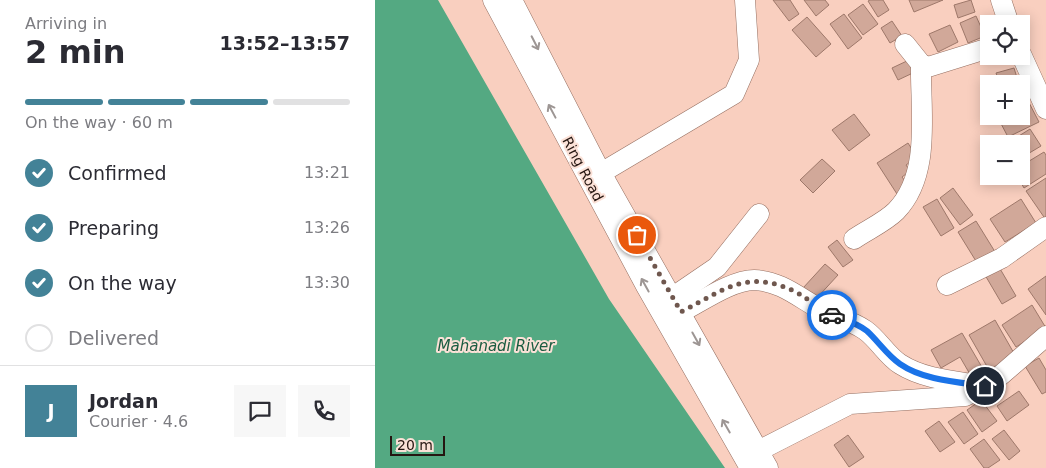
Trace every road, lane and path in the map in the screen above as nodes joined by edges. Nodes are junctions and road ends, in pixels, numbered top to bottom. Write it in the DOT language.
graph roads {
  1 [pos="493,0"];
  2 [pos="512,0"];
  3 [pos="745,0"];
  4 [pos="1001,0"];
  5 [pos="1006,15"];
  6 [pos="905,44"];
  7 [pos="980,51"];
  8 [pos="921,64"];
  9 [pos="1026,65"];
  10 [pos="1046,108"];
  11 [pos="601,173"];
  12 [pos="759,214"];
  13 [pos="1046,227"];
  14 [pos="854,239"];
  15 [pos="947,285"];
  16 [pos="677,304"];
  17 [pos="1046,336"];
  18 [pos="985,386"];
  19 [pos="759,462"];
  19 -- 1 [label="street, Ring Road, one-way"];
  2 -- 11 [label="street, Ring Road, one-way"];
  3 -- 11 [label="street"];
  4 -- 5 [label="street"];
  6 -- 8 [label="street"];
  7 -- 8 [label="street"];
  8 -- 14 [label="street"];
  9 -- 10 [label="street"];
  11 -- 16 [label="street, Ring Road"];
  12 -- 16 [label="street"];
  13 -- 15 [label="street"];
  16 -- 18 [label="street"];
  16 -- 19 [label="street, Ring Road, one-way"];
  17 -- 18 [label="street"];
  18 -- 19 [label="street"];
}
